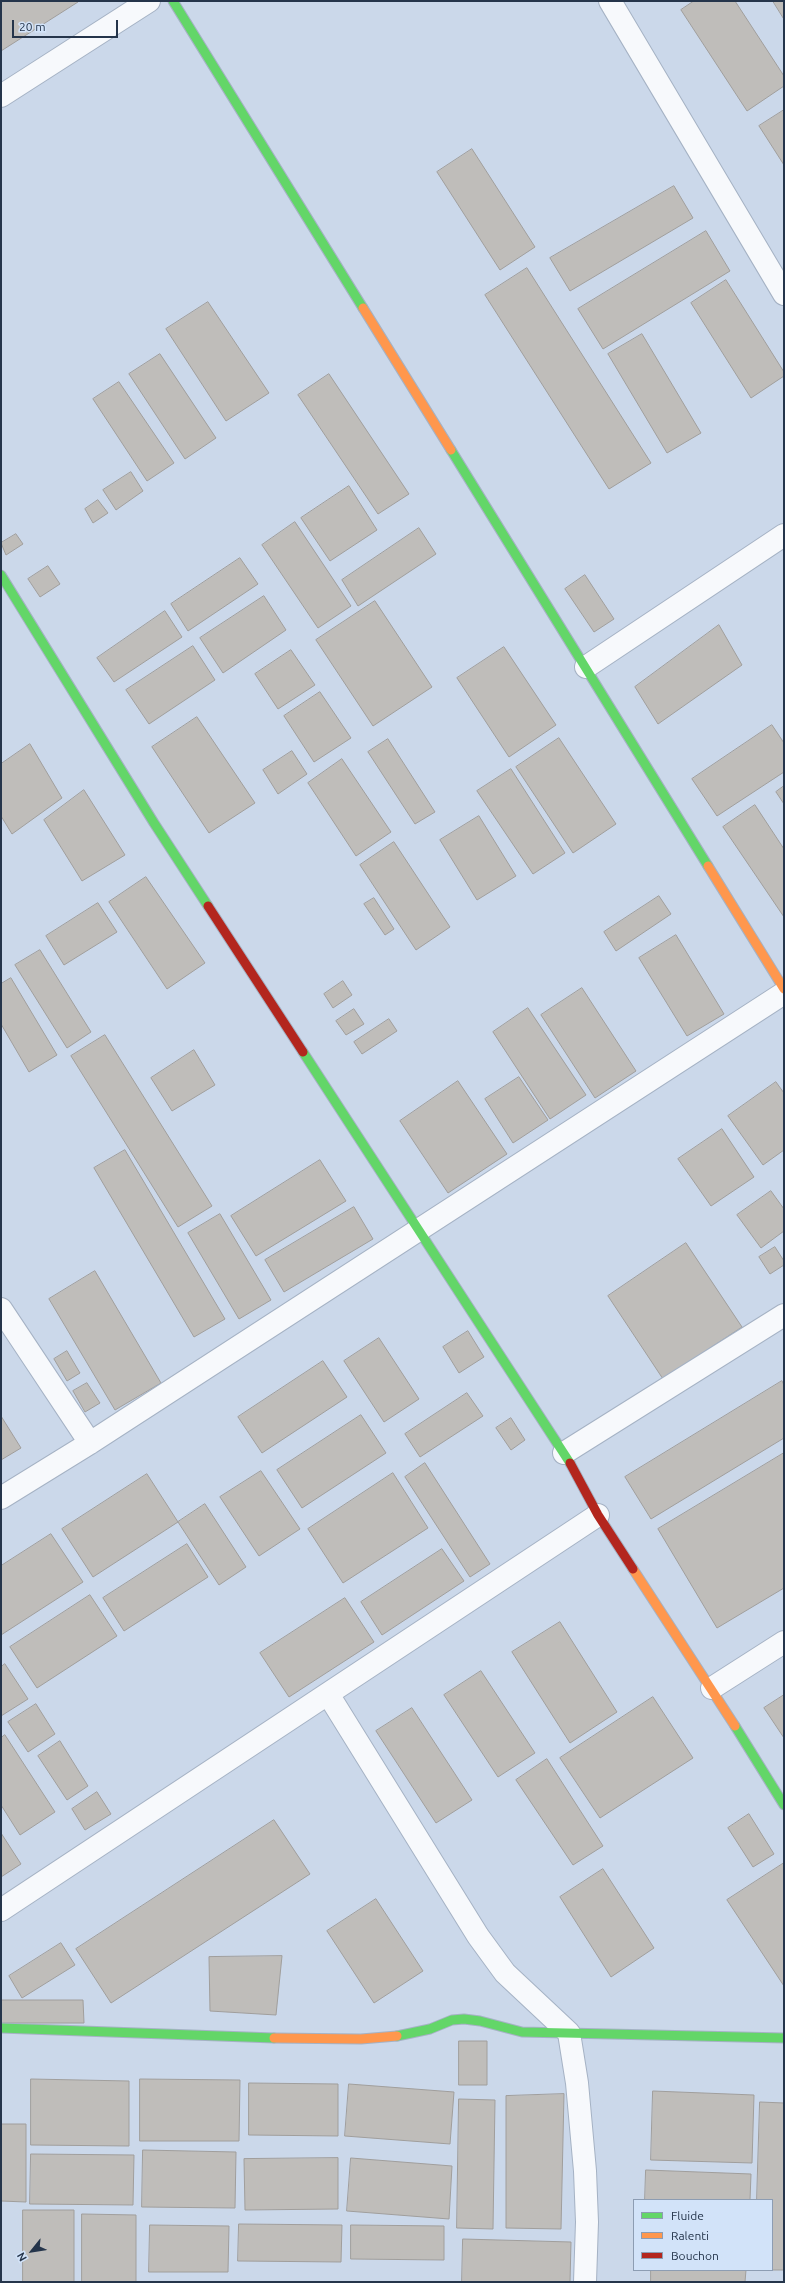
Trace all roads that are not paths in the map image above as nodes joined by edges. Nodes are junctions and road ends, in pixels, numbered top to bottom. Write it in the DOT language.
graph roads {
  1 [pos="148,1"];
  2 [pos="173,1"];
  3 [pos="610,1"];
  4 [pos="1,96"];
  5 [pos="784,294"];
  6 [pos="784,535"];
  7 [pos="1,575"];
  8 [pos="586,668"];
  9 [pos="784,989"];
  10 [pos="784,993"];
  11 [pos="420,1230"];
  12 [pos="1,1309"];
  13 [pos="784,1315"];
  14 [pos="90,1444"];
  15 [pos="564,1453"];
  16 [pos="1,1498"];
  17 [pos="598,1515"];
  18 [pos="784,1642"];
  19 [pos="712,1688"];
  20 [pos="328,1694"];
  21 [pos="784,1805"];
  22 [pos="1,1910"];
  23 [pos="1,2028"];
  24 [pos="569,2033"];
  25 [pos="784,2038"];
  26 [pos="585,2282"];
  1 -- 4 [label="street"];
  2 -- 8 [label="street"];
  3 -- 5 [label="street"];
  6 -- 8 [label="street"];
  7 -- 11 [label="street"];
  8 -- 9 [label="street"];
  10 -- 11 [label="street"];
  11 -- 14 [label="street"];
  11 -- 15 [label="street"];
  12 -- 14 [label="street"];
  13 -- 15 [label="street"];
  14 -- 16 [label="street"];
  15 -- 17 [label="street"];
  17 -- 19 [label="street"];
  17 -- 20 [label="street"];
  18 -- 19 [label="street"];
  19 -- 21 [label="street"];
  20 -- 22 [label="street"];
  20 -- 24 [label="street"];
  23 -- 24 [label="street"];
  24 -- 25 [label="street"];
  24 -- 26 [label="street"];
}
